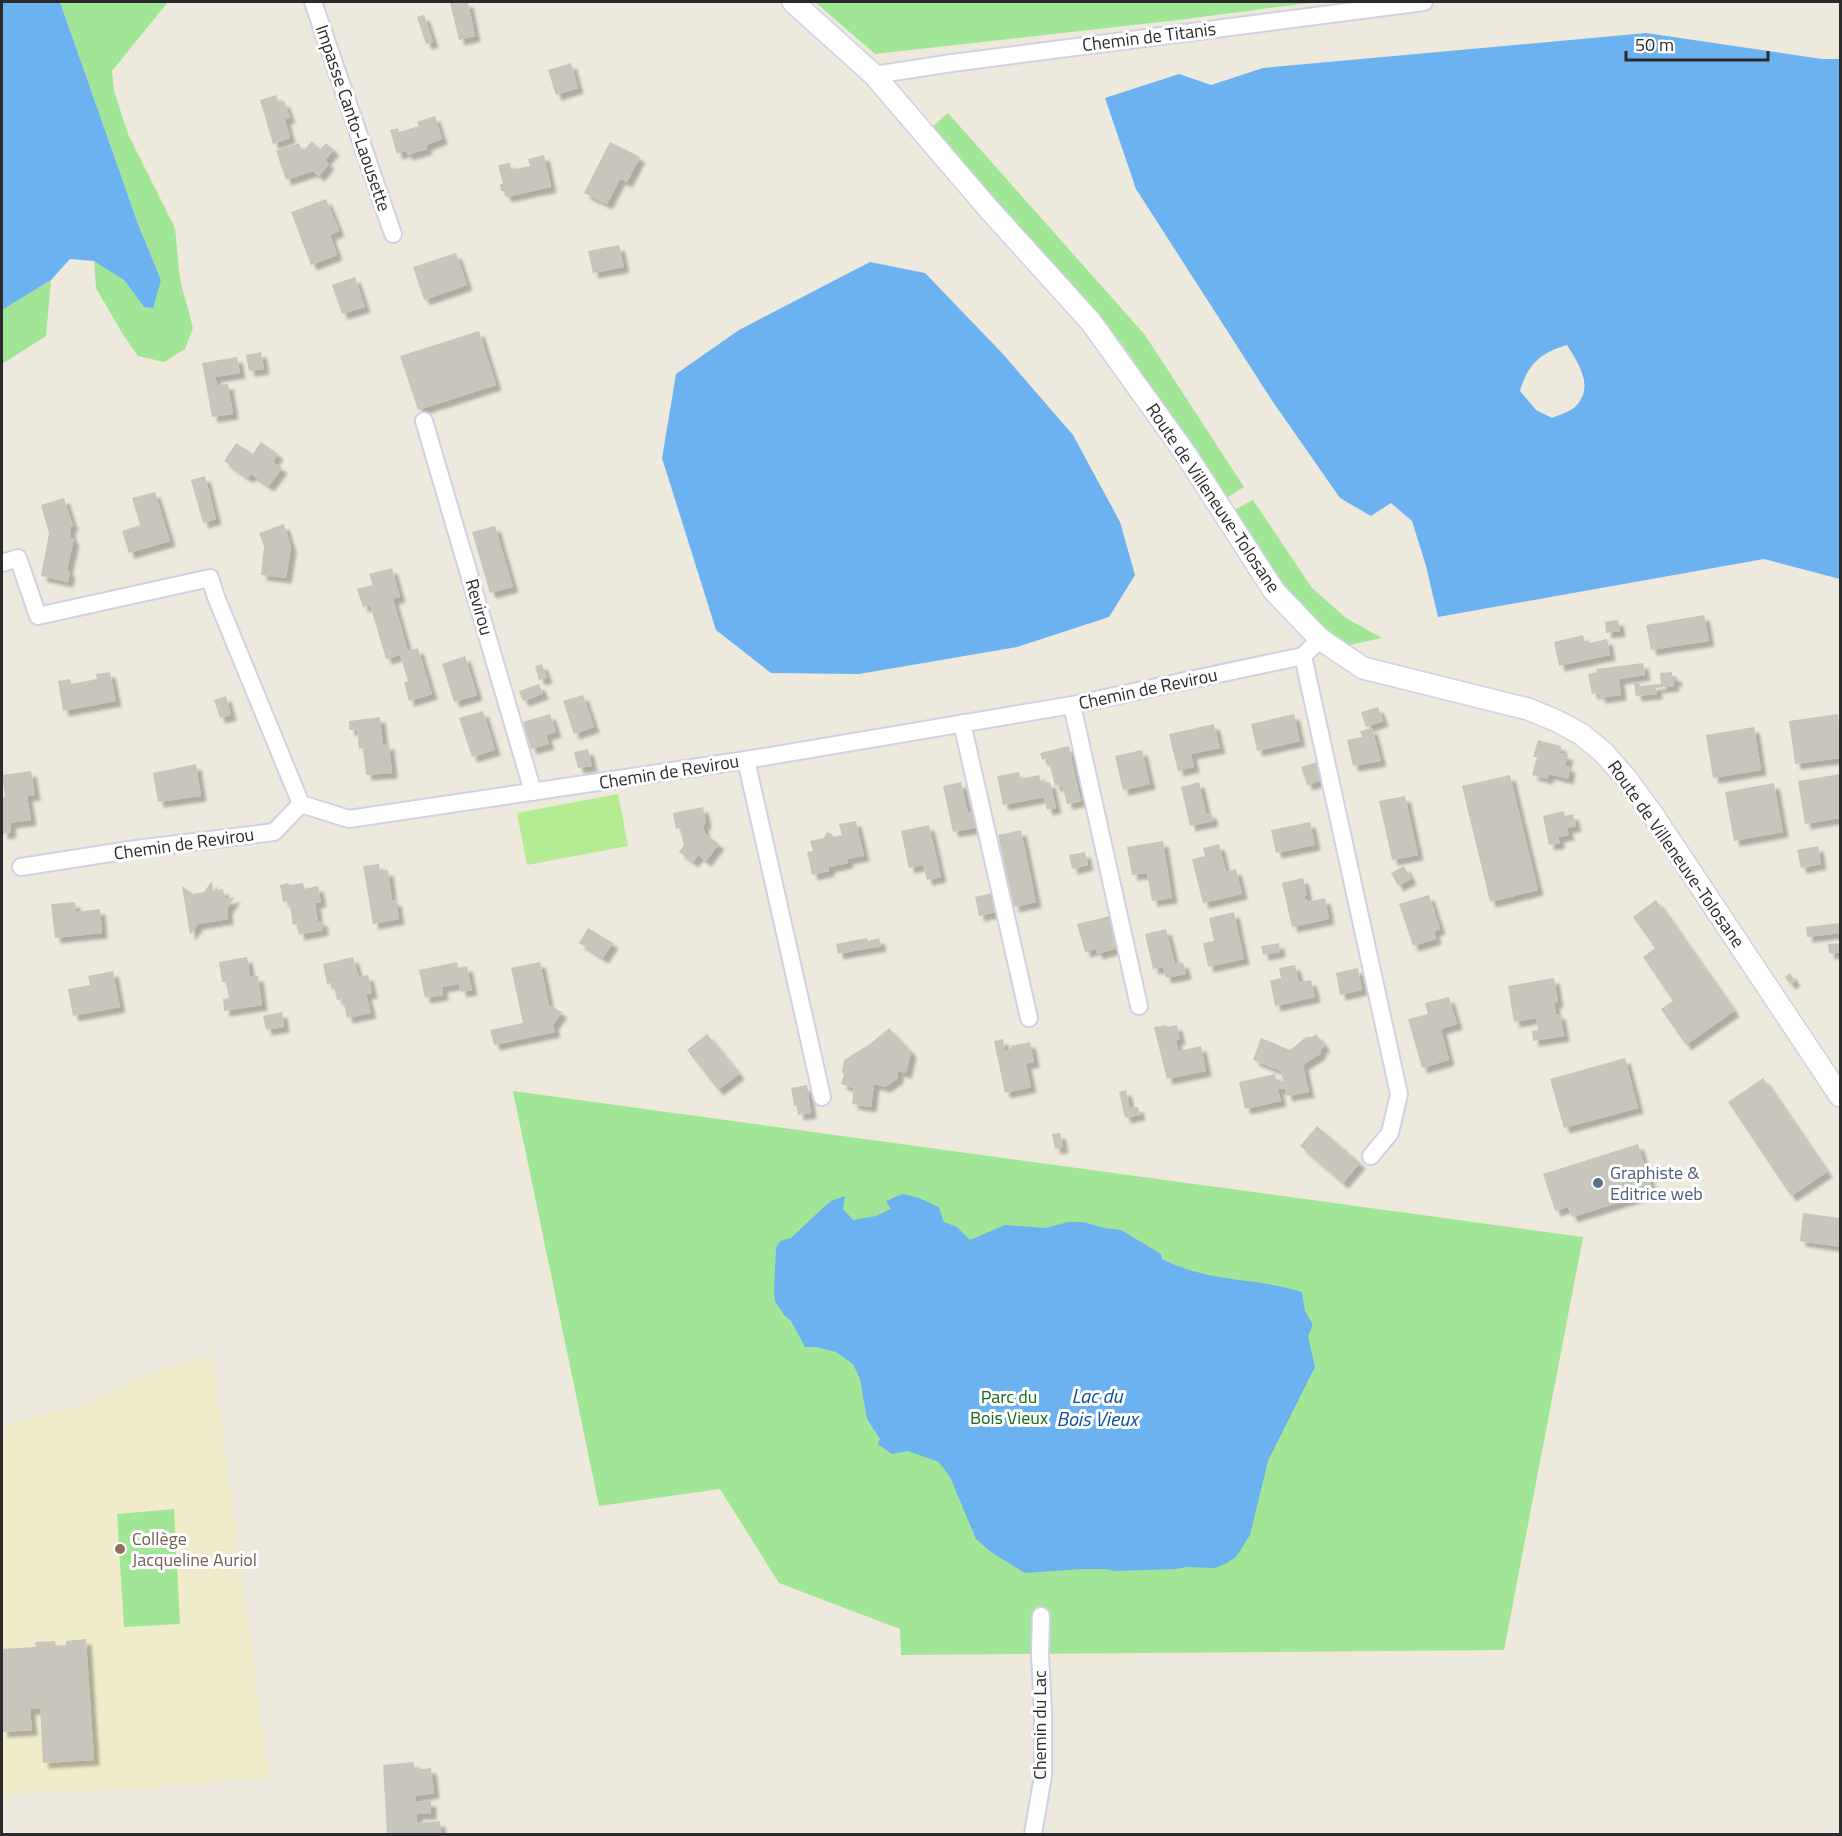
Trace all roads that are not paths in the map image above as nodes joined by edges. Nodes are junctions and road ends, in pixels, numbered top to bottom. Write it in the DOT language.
graph roads {
  1 [pos="313,2"];
  2 [pos="793,2"];
  3 [pos="1424,2"];
  4 [pos="874,75"];
  5 [pos="393,234"];
  6 [pos="424,421"];
  7 [pos="2,563"];
  8 [pos="1320,639"];
  9 [pos="1304,656"];
  10 [pos="1072,705"];
  11 [pos="962,723"];
  12 [pos="746,760"];
  13 [pos="533,792"];
  14 [pos="301,804"];
  15 [pos="21,867"];
  16 [pos="1139,1006"];
  17 [pos="1029,1018"];
  18 [pos="1840,1096"];
  19 [pos="822,1097"];
  20 [pos="1371,1156"];
  21 [pos="1041,1616"];
  22 [pos="1033,1834"];
  1 -- 5 [label="street, Impasse Canto-Laousette"];
  2 -- 4 [label="street, Route de Villeneuve-Tolosane"];
  3 -- 4 [label="street, Chemin de Titanis"];
  4 -- 8 [label="street, Route de Villeneuve-Tolosane"];
  6 -- 13 [label="street, Revirou"];
  7 -- 14 [label="street"];
  8 -- 9 [label="street"];
  8 -- 18 [label="street, Route de Villeneuve-Tolosane"];
  9 -- 10 [label="street, Chemin de Revirou"];
  9 -- 20 [label="street"];
  10 -- 11 [label="street, Chemin de Revirou"];
  10 -- 16 [label="street"];
  11 -- 12 [label="street, Chemin de Revirou"];
  11 -- 17 [label="street"];
  12 -- 13 [label="street, Chemin de Revirou"];
  12 -- 19 [label="street"];
  13 -- 14 [label="street, Chemin de Revirou"];
  14 -- 15 [label="street, Chemin de Revirou"];
  21 -- 22 [label="street, Chemin du Lac"];
}
